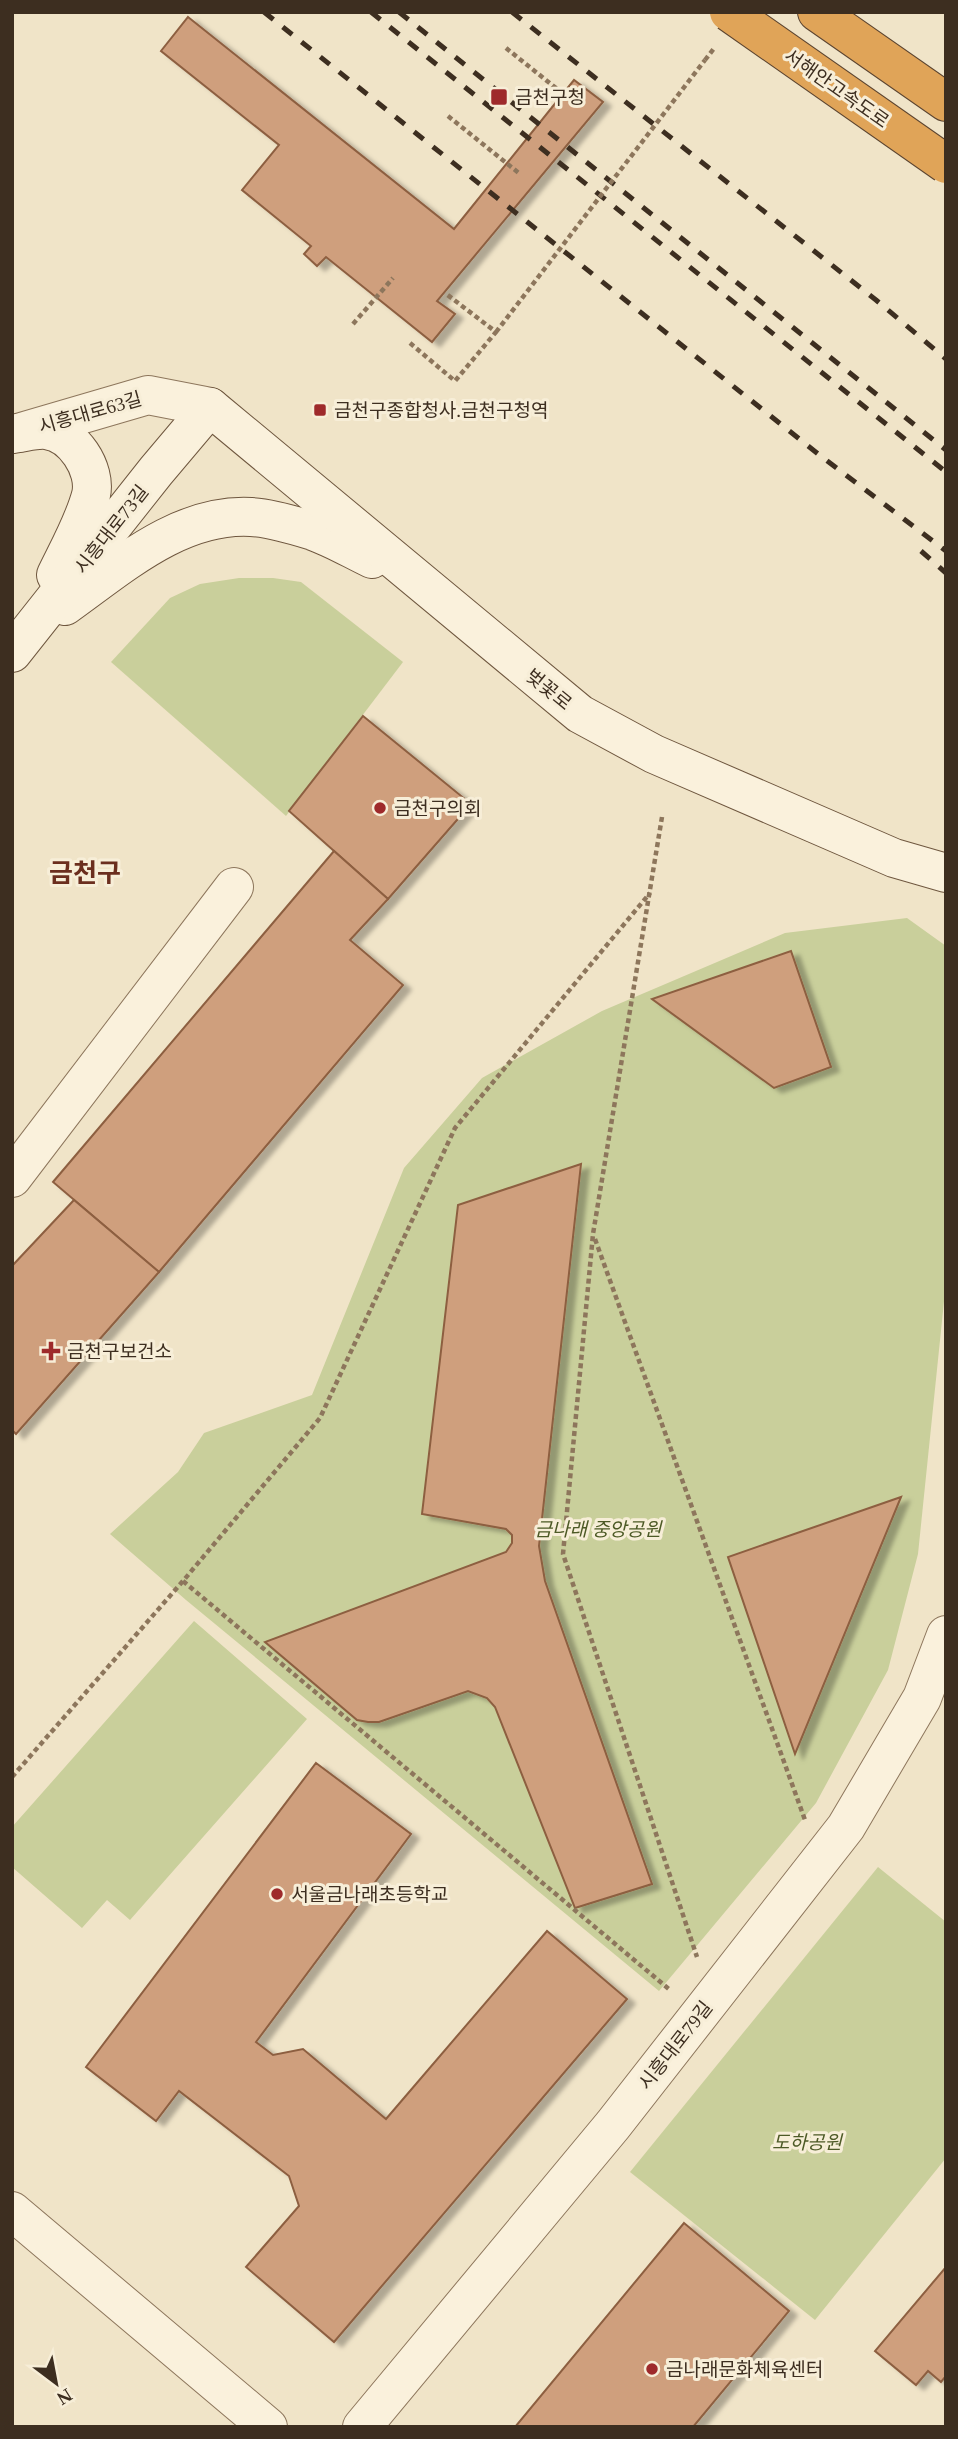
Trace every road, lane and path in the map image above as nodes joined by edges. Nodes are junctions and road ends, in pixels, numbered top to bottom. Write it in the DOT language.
graph roads {
  1 [pos="729,12"];
  2 [pos="817,12"];
  3 [pos="506,48"];
  4 [pos="705,60"];
  5 [pos="946,102"];
  6 [pos="578,105"];
  7 [pos="448,116"];
  8 [pos="946,164"];
  9 [pos="520,174"];
  10 [pos="393,278"];
  11 [pos="445,293"];
  12 [pos="353,324"];
  13 [pos="496,332"];
  14 [pos="410,343"];
  15 [pos="210,407"];
  16 [pos="13,434"];
  17 [pos="424,584"];
  18 [pos="23,641"];
  19 [pos="662,817"];
  20 [pos="946,873"];
  21 [pos="234,887"];
  22 [pos="652,891"];
  23 [pos="12,1178"];
  24 [pos="593,1234"];
  25 [pos="183,1581"];
  26 [pos="946,1635"];
  27 [pos="12,1777"];
  28 [pos="809,1831"];
  29 [pos="700,1966"];
  30 [pos="676,1995"];
  31 [pos="12,2211"];
  32 [pos="268,2427"];
  33 [pos="362,2427"];
  1 -- 8 [label="highway, 서해안고속도로, bridge"];
  2 -- 5 [label="highway"];
  3 -- 6 [label="path"];
  4 -- 13 [label="path, bridge"];
  7 -- 9 [label="path"];
  10 -- 12 [label="path"];
  11 -- 13 [label="path"];
  13 -- 14 [label="path"];
  15 -- 16 [label="street, 시흥대로63길"];
  15 -- 17 [label="street, 벚꽃로"];
  15 -- 18 [label="street, 시흥대로73길"];
  16 -- 18 [label="street"];
  17 -- 18 [label="street"];
  17 -- 20 [label="street, 벚꽃로"];
  19 -- 22 [label="path"];
  21 -- 23 [label="street"];
  22 -- 24 [label="path"];
  22 -- 25 [label="path"];
  24 -- 28 [label="path"];
  24 -- 29 [label="path"];
  25 -- 27 [label="path"];
  25 -- 30 [label="path"];
  26 -- 33 [label="street, 시흥대로79길"];
  31 -- 32 [label="street"];
}
